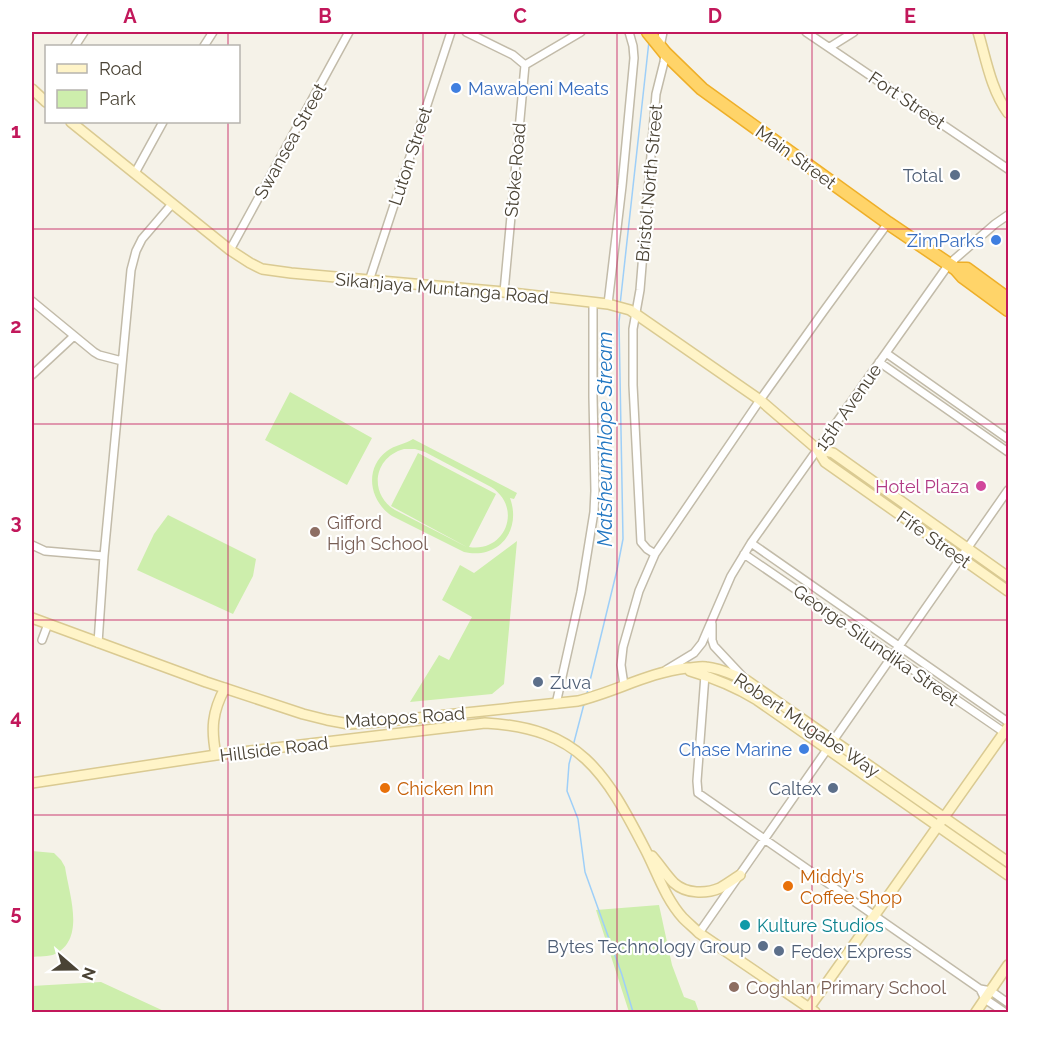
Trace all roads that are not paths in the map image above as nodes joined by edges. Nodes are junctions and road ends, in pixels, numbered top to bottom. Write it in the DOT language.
graph roads {
  1 [pos="84,32"];
  2 [pos="213,32"];
  3 [pos="350,32"];
  4 [pos="451,32"];
  5 [pos="466,32"];
  6 [pos="581,32"];
  7 [pos="629,32"];
  8 [pos="806,32"];
  9 [pos="854,32"];
  10 [pos="978,32"];
  11 [pos="658,41"];
  12 [pos="76,45"];
  13 [pos="205,45"];
  14 [pos="830,47"];
  15 [pos="525,65"];
  16 [pos="32,89"];
  17 [pos="45,99"];
  18 [pos="1008,113"];
  19 [pos="72,123"];
  20 [pos="162,123"];
  21 [pos="1008,169"];
  22 [pos="135,173"];
  23 [pos="172,204"];
  24 [pos="1008,215"];
  25 [pos="888,223"];
  26 [pos="230,250"];
  27 [pos="953,266"];
  28 [pos="369,281"];
  29 [pos="504,292"];
  30 [pos="1008,299"];
  31 [pos="32,301"];
  32 [pos="593,303"];
  33 [pos="611,304"];
  34 [pos="1008,310"];
  35 [pos="633,312"];
  36 [pos="74,336"];
  37 [pos="886,353"];
  38 [pos="122,361"];
  39 [pos="879,362"];
  40 [pos="32,374"];
  41 [pos="760,400"];
  42 [pos="1008,439"];
  43 [pos="817,449"];
  44 [pos="1008,452"];
  45 [pos="1008,490"];
  46 [pos="751,543"];
  47 [pos="32,545"];
  48 [pos="968,548"];
  49 [pos="655,554"];
  50 [pos="744,554"];
  51 [pos="104,556"];
  52 [pos="961,558"];
  53 [pos="1008,577"];
  54 [pos="1008,591"];
  55 [pos="32,618"];
  56 [pos="712,619"];
  57 [pos="48,624"];
  58 [pos="42,640"];
  59 [pos="98,643"];
  60 [pos="899,646"];
  61 [pos="893,656"];
  62 [pos="681,669"];
  63 [pos="662,673"];
  64 [pos="705,675"];
  65 [pos="746,680"];
  66 [pos="624,685"];
  67 [pos="225,688"];
  68 [pos="556,704"];
  69 [pos="1008,722"];
  70 [pos="1007,732"];
  71 [pos="830,745"];
  72 [pos="216,755"];
  73 [pos="32,783"];
  74 [pos="941,822"];
  75 [pos="765,839"];
  76 [pos="645,848"];
  77 [pos="1008,862"];
  78 [pos="741,875"];
  79 [pos="1008,875"];
  80 [pos="876,916"];
  81 [pos="699,933"];
  82 [pos="1008,965"];
  83 [pos="988,995"];
  84 [pos="1008,1003"];
  85 [pos="812,1010"];
  86 [pos="976,1012"];
  87 [pos="1004,1012"];
  1 -- 12 [label="street"];
  2 -- 13 [label="street"];
  3 -- 26 [label="street, Swansea Street"];
  4 -- 28 [label="street, Luton Street"];
  5 -- 15 [label="street"];
  6 -- 15 [label="street"];
  7 -- 33 [label="street"];
  8 -- 14 [label="street, Fort Street"];
  9 -- 14 [label="street"];
  10 -- 18 [label="street"];
  11 -- 25 [label="highway, Main Street"];
  11 -- 35 [label="street, Bristol North Street"];
  14 -- 21 [label="street, Fort Street"];
  15 -- 29 [label="street, Stoke Road"];
  16 -- 17 [label="street"];
  19 -- 22 [label="street, Sikanjaya Muntanga Road"];
  20 -- 22 [label="street"];
  22 -- 23 [label="street, Sikanjaya Muntanga Road"];
  23 -- 26 [label="street, Sikanjaya Muntanga Road"];
  23 -- 38 [label="street"];
  24 -- 27 [label="street, 15th Avenue"];
  25 -- 27 [label="highway, Main Street"];
  25 -- 41 [label="street"];
  26 -- 28 [label="street, Sikanjaya Muntanga Road"];
  27 -- 30 [label="highway"];
  27 -- 34 [label="highway"];
  27 -- 37 [label="street, 15th Avenue"];
  28 -- 29 [label="street, Sikanjaya Muntanga Road"];
  29 -- 32 [label="street, Sikanjaya Muntanga Road"];
  31 -- 36 [label="street"];
  32 -- 33 [label="street, Sikanjaya Muntanga Road"];
  32 -- 68 [label="street"];
  33 -- 35 [label="street, Sikanjaya Muntanga Road"];
  35 -- 41 [label="street, Sikanjaya Muntanga Road"];
  35 -- 49 [label="street, Bristol North Street"];
  36 -- 38 [label="street"];
  36 -- 40 [label="street"];
  37 -- 39 [label="street, 15th Avenue"];
  37 -- 42 [label="street"];
  38 -- 51 [label="street"];
  39 -- 43 [label="street, 15th Avenue"];
  39 -- 44 [label="street"];
  41 -- 43 [label="street, Sikanjaya Muntanga Road"];
  41 -- 49 [label="street"];
  43 -- 46 [label="street, 15th Avenue"];
  43 -- 48 [label="street, Fife Street"];
  43 -- 52 [label="street, Fife Street"];
  45 -- 48 [label="street"];
  46 -- 50 [label="street, 15th Avenue"];
  46 -- 60 [label="street, George Silundika Street"];
  47 -- 51 [label="street"];
  48 -- 52 [label="street"];
  48 -- 53 [label="street, Fife Street"];
  49 -- 66 [label="street"];
  50 -- 56 [label="street, 15th Avenue"];
  50 -- 61 [label="street, George Silundika Street"];
  51 -- 59 [label="street"];
  52 -- 54 [label="street, Fife Street"];
  52 -- 60 [label="street"];
  55 -- 57 [label="street, Matopos Road"];
  56 -- 63 [label="street, 15th Avenue"];
  56 -- 65 [label="street"];
  57 -- 58 [label="street"];
  57 -- 59 [label="street, Matopos Road"];
  59 -- 67 [label="street, Matopos Road"];
  60 -- 61 [label="street"];
  60 -- 69 [label="street, George Silundika Street"];
  61 -- 70 [label="street, George Silundika Street"];
  61 -- 71 [label="street"];
  62 -- 63 [label="street, Matopos Road"];
  62 -- 64 [label="street, Robert Mugabe Way"];
  62 -- 65 [label="street, Robert Mugabe Way"];
  63 -- 66 [label="street, Matopos Road"];
  64 -- 71 [label="street, Robert Mugabe Way"];
  64 -- 75 [label="street"];
  65 -- 71 [label="street, Robert Mugabe Way"];
  66 -- 68 [label="street, Matopos Road"];
  67 -- 68 [label="street, Matopos Road"];
  67 -- 72 [label="street"];
  70 -- 74 [label="street"];
  71 -- 74 [label="street, Robert Mugabe Way"];
  71 -- 75 [label="street"];
  72 -- 73 [label="street, Hillside Road"];
  72 -- 76 [label="street, Hillside Road"];
  74 -- 77 [label="street, Robert Mugabe Way"];
  74 -- 79 [label="street, Robert Mugabe Way"];
  74 -- 80 [label="street"];
  75 -- 78 [label="street"];
  75 -- 80 [label="street"];
  76 -- 78 [label="street"];
  76 -- 81 [label="street, Hillside Road"];
  78 -- 81 [label="street"];
  80 -- 83 [label="street"];
  80 -- 85 [label="street"];
  81 -- 85 [label="street, Hillside Road"];
  82 -- 83 [label="street"];
  83 -- 84 [label="street"];
  83 -- 86 [label="street"];
  83 -- 87 [label="street"];
}
